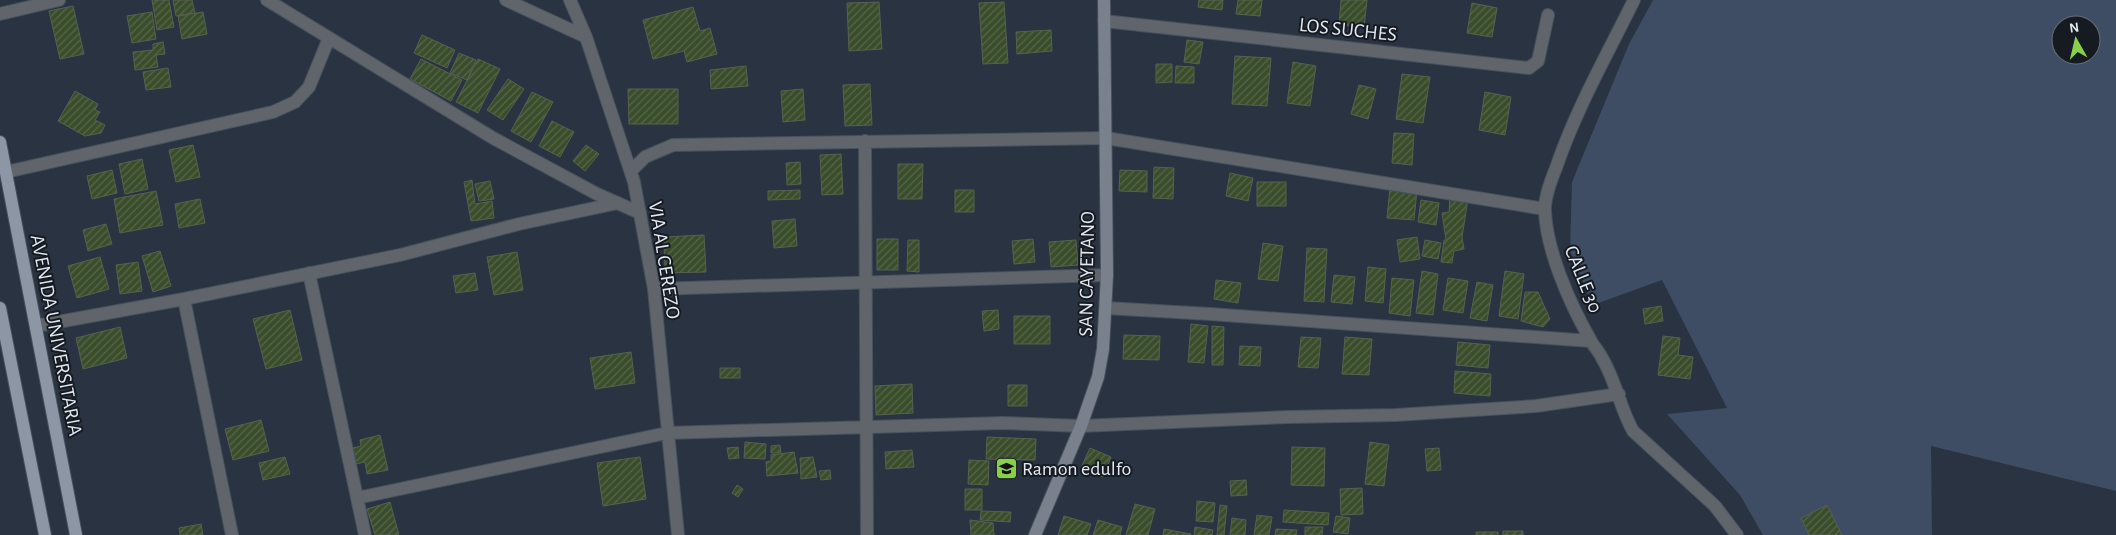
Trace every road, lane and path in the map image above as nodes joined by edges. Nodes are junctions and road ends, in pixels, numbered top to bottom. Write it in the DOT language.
graph roads {
  1 [pos="59,0"];
  2 [pos="268,0"];
  3 [pos="506,0"];
  4 [pos="570,0"];
  5 [pos="1104,0"];
  6 [pos="1634,0"];
  7 [pos="0,14"];
  8 [pos="1548,15"];
  9 [pos="1104,21"];
  10 [pos="586,37"];
  11 [pos="329,38"];
  12 [pos="1106,138"];
  13 [pos="865,141"];
  14 [pos="0,142"];
  15 [pos="630,171"];
  16 [pos="6,172"];
  17 [pos="618,203"];
  18 [pos="1545,210"];
  19 [pos="640,213"];
  20 [pos="309,273"];
  21 [pos="1107,275"];
  22 [pos="864,282"];
  23 [pos="654,289"];
  24 [pos="184,299"];
  25 [pos="0,308"];
  26 [pos="1106,308"];
  27 [pos="36,326"];
  28 [pos="1591,341"];
  29 [pos="1619,394"];
  30 [pos="1081,426"];
  31 [pos="867,427"];
  32 [pos="667,433"];
  33 [pos="357,498"];
  34 [pos="45,535"];
  35 [pos="76,535"];
  36 [pos="232,535"];
  37 [pos="365,535"];
  38 [pos="678,535"];
  39 [pos="867,535"];
  40 [pos="1035,535"];
  41 [pos="1737,535"];
  1 -- 7 [label="street"];
  2 -- 11 [label="street"];
  3 -- 10 [label="street"];
  4 -- 10 [label="street, VIA AL CEREZO"];
  5 -- 9 [label="main road, SAN CAYETANO"];
  6 -- 18 [label="street, CALLE 30"];
  8 -- 9 [label="street, LOS SUCHES"];
  9 -- 12 [label="main road, SAN CAYETANO"];
  10 -- 15 [label="street, VIA AL CEREZO"];
  11 -- 16 [label="street"];
  11 -- 17 [label="street"];
  12 -- 13 [label="street"];
  12 -- 18 [label="street"];
  12 -- 21 [label="main road, SAN CAYETANO"];
  13 -- 15 [label="street"];
  13 -- 22 [label="street"];
  14 -- 16 [label="main road, AVENIDA UNIVERSITARIA"];
  15 -- 19 [label="street, VIA AL CEREZO"];
  16 -- 27 [label="main road, AVENIDA UNIVERSITARIA"];
  17 -- 19 [label="street"];
  17 -- 20 [label="street"];
  18 -- 28 [label="street, CALLE 30"];
  19 -- 23 [label="street, VIA AL CEREZO"];
  20 -- 24 [label="street"];
  20 -- 33 [label="street"];
  21 -- 22 [label="street"];
  21 -- 26 [label="main road, SAN CAYETANO"];
  22 -- 23 [label="street"];
  22 -- 31 [label="street"];
  23 -- 32 [label="street, VIA AL CEREZO"];
  24 -- 27 [label="street"];
  24 -- 36 [label="street"];
  25 -- 34 [label="main road"];
  26 -- 28 [label="street"];
  26 -- 30 [label="main road, SAN CAYETANO"];
  27 -- 35 [label="main road, AVENIDA UNIVERSITARIA"];
  28 -- 29 [label="street, CALLE 30"];
  29 -- 30 [label="street"];
  29 -- 41 [label="street, CALLE 30"];
  30 -- 31 [label="street"];
  30 -- 40 [label="main road, SAN CAYETANO"];
  31 -- 32 [label="street"];
  31 -- 39 [label="street"];
  32 -- 33 [label="street"];
  32 -- 38 [label="street, VIA AL CEREZO"];
  33 -- 37 [label="street"];
}
